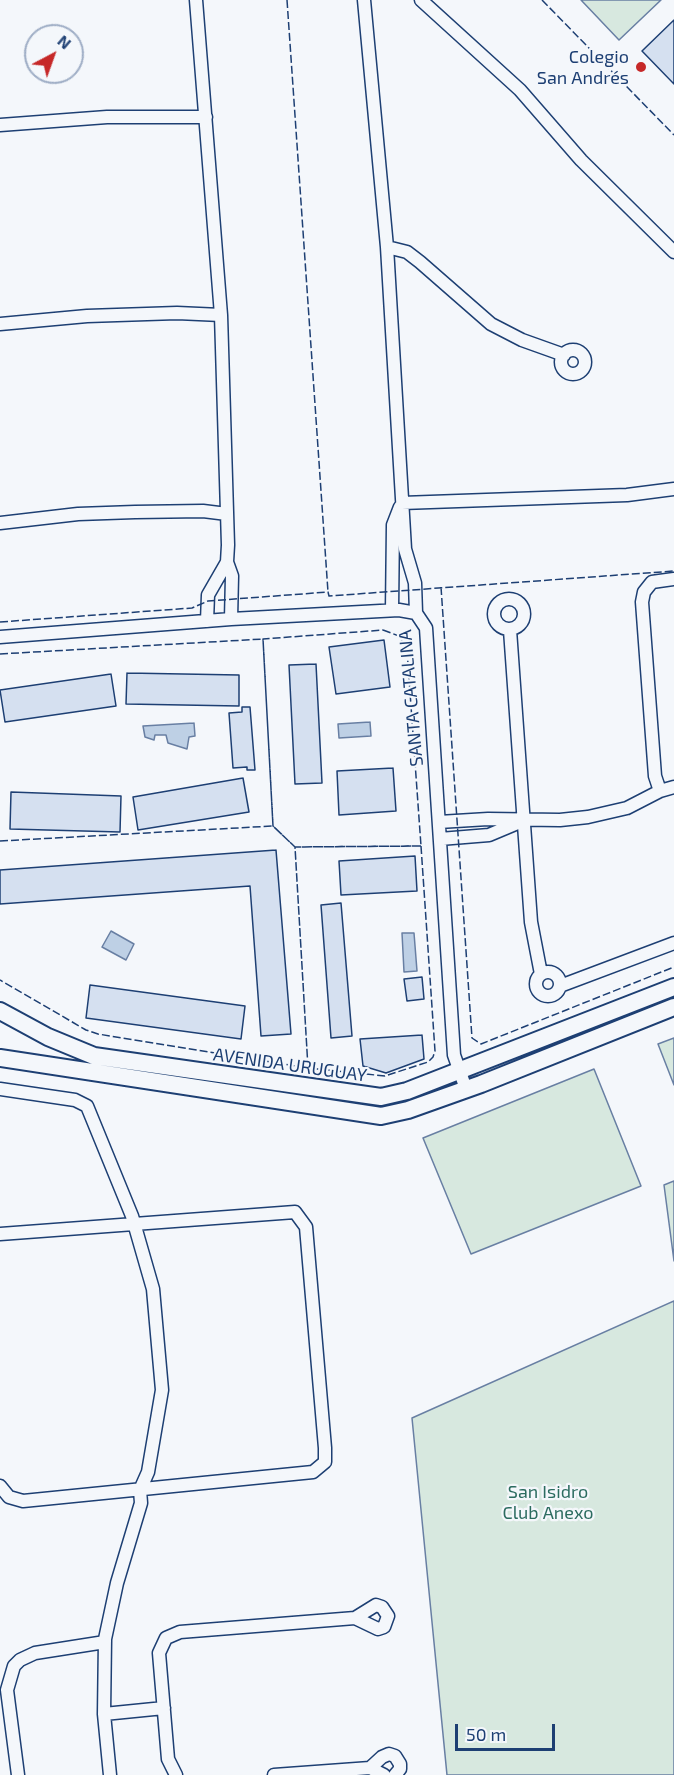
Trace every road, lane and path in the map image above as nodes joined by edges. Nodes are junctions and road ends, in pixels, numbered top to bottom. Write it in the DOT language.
graph roads {
  1 [pos="196,0"];
  2 [pos="364,0"];
  3 [pos="421,0"];
  4 [pos="206,117"];
  5 [pos="0,125"];
  6 [pos="387,247"];
  7 [pos="674,252"];
  8 [pos="221,315"];
  9 [pos="0,324"];
  10 [pos="564,355"];
  11 [pos="674,489"];
  12 [pos="402,503"];
  13 [pos="228,514"];
  14 [pos="0,523"];
  15 [pos="227,562"];
  16 [pos="674,579"];
  17 [pos="392,610"];
  18 [pos="416,613"];
  19 [pos="231,619"];
  20 [pos="207,621"];
  21 [pos="510,630"];
  22 [pos="0,637"];
  23 [pos="674,787"];
  24 [pos="660,791"];
  25 [pos="524,820"];
  26 [pos="439,822"];
  27 [pos="440,839"];
  28 [pos="674,943"];
  29 [pos="541,974"];
  30 [pos="560,986"];
  31 [pos="674,987"];
  32 [pos="674,1007"];
  33 [pos="0,1011"];
  34 [pos="0,1058"];
  35 [pos="459,1070"];
  36 [pos="0,1089"];
  37 [pos="466,1089"];
  38 [pos="134,1223"];
  39 [pos="0,1234"];
  40 [pos="0,1486"];
  41 [pos="140,1490"];
  42 [pos="355,1618"];
  43 [pos="105,1642"];
  44 [pos="164,1708"];
  45 [pos="104,1714"];
  46 [pos="370,1768"];
  47 [pos="18,1775"];
  48 [pos="110,1775"];
  49 [pos="176,1775"];
  50 [pos="274,1775"];
  51 [pos="384,1775"];
  52 [pos="395,1775"];
  1 -- 4 [label="street"];
  2 -- 6 [label="street"];
  3 -- 7 [label="street"];
  4 -- 5 [label="street"];
  4 -- 8 [label="street"];
  6 -- 10 [label="street"];
  6 -- 12 [label="street"];
  8 -- 9 [label="street"];
  8 -- 13 [label="street"];
  11 -- 12 [label="street"];
  12 -- 17 [label="street"];
  12 -- 18 [label="street"];
  13 -- 14 [label="street"];
  13 -- 15 [label="street"];
  15 -- 19 [label="street"];
  15 -- 20 [label="street"];
  16 -- 24 [label="street"];
  17 -- 18 [label="street, SANTA CATALINA"];
  17 -- 19 [label="street, SANTA CATALINA"];
  18 -- 26 [label="street, SANTA CATALINA"];
  19 -- 20 [label="street, SANTA CATALINA"];
  20 -- 22 [label="street, SANTA CATALINA"];
  21 -- 25 [label="street"];
  23 -- 24 [label="street"];
  24 -- 25 [label="street"];
  25 -- 26 [label="street"];
  25 -- 27 [label="street"];
  25 -- 29 [label="street"];
  26 -- 27 [label="street, SANTA CATALINA"];
  27 -- 35 [label="street, SANTA CATALINA"];
  28 -- 30 [label="street"];
  29 -- 30 [label="street"];
  29 -- 30 [label="street"];
  31 -- 35 [label="main road, AVENIDA URUGUAY"];
  32 -- 37 [label="main road, AVENIDA URUGUAY"];
  33 -- 35 [label="main road, AVENIDA URUGUAY"];
  34 -- 37 [label="main road, AVENIDA URUGUAY"];
  35 -- 37 [label="street, SANTA CATALINA"];
  36 -- 38 [label="street"];
  38 -- 39 [label="street"];
  38 -- 41 [label="street"];
  38 -- 41 [label="street"];
  40 -- 41 [label="street"];
  41 -- 43 [label="street"];
  42 -- 44 [label="street"];
  43 -- 45 [label="street"];
  43 -- 47 [label="street"];
  44 -- 45 [label="street"];
  44 -- 49 [label="street"];
  45 -- 48 [label="street"];
  46 -- 50 [label="street"];
  46 -- 51 [label="street"];
  46 -- 52 [label="street"];
}
